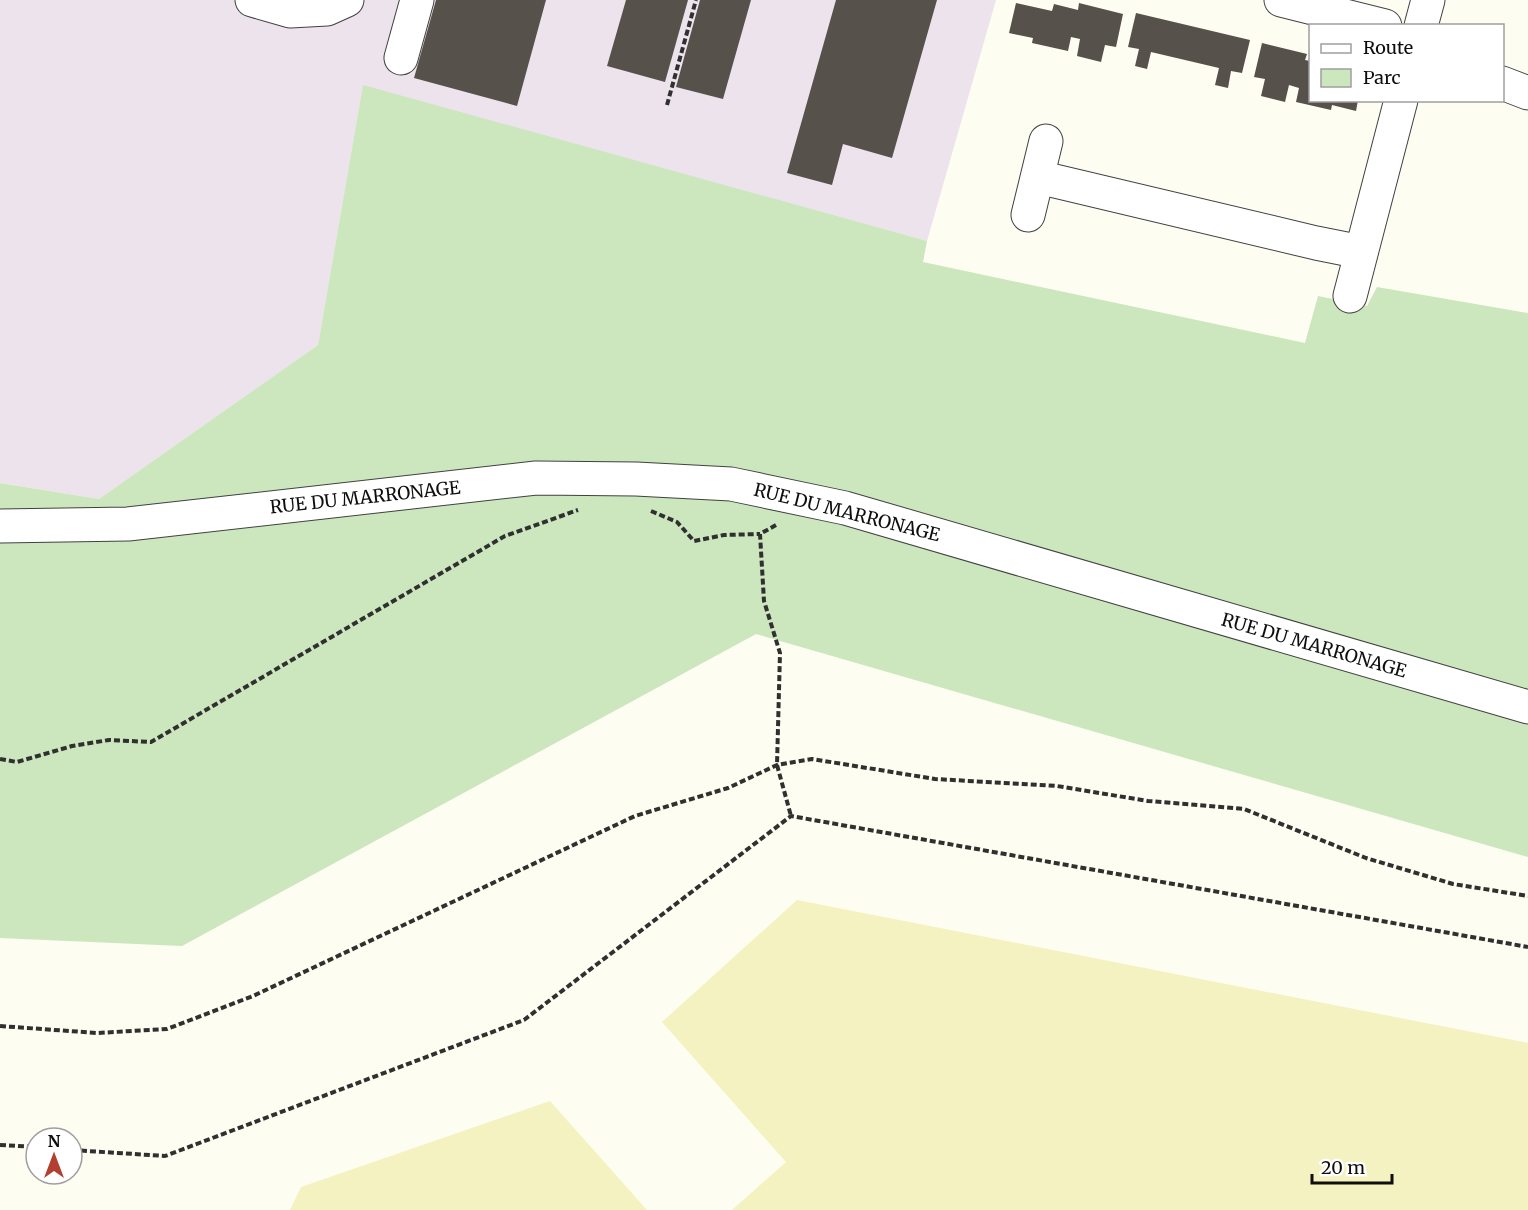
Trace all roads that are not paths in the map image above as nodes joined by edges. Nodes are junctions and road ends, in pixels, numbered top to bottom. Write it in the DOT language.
graph roads {
  1 [pos="252,0"];
  2 [pos="347,0"];
  3 [pos="417,0"];
  4 [pos="1281,0"];
  5 [pos="1428,0"];
  6 [pos="1377,24"];
  7 [pos="1422,24"];
  8 [pos="401,58"];
  9 [pos="1504,83"];
  10 [pos="1528,93"];
  11 [pos="1400,102"];
  12 [pos="1047,141"];
  13 [pos="1038,177"];
  14 [pos="1028,215"];
  15 [pos="1361,252"];
  16 [pos="1350,296"];
  17 [pos="0,526"];
  18 [pos="1528,707"];
  1 -- 2 [label="street"];
  3 -- 8 [label="street"];
  4 -- 6 [label="street"];
  5 -- 7 [label="street"];
  9 -- 10 [label="street"];
  11 -- 15 [label="street"];
  12 -- 13 [label="street"];
  13 -- 14 [label="street"];
  13 -- 15 [label="street"];
  15 -- 16 [label="street"];
  17 -- 18 [label="street, RUE DU MARRONAGE"];
}
